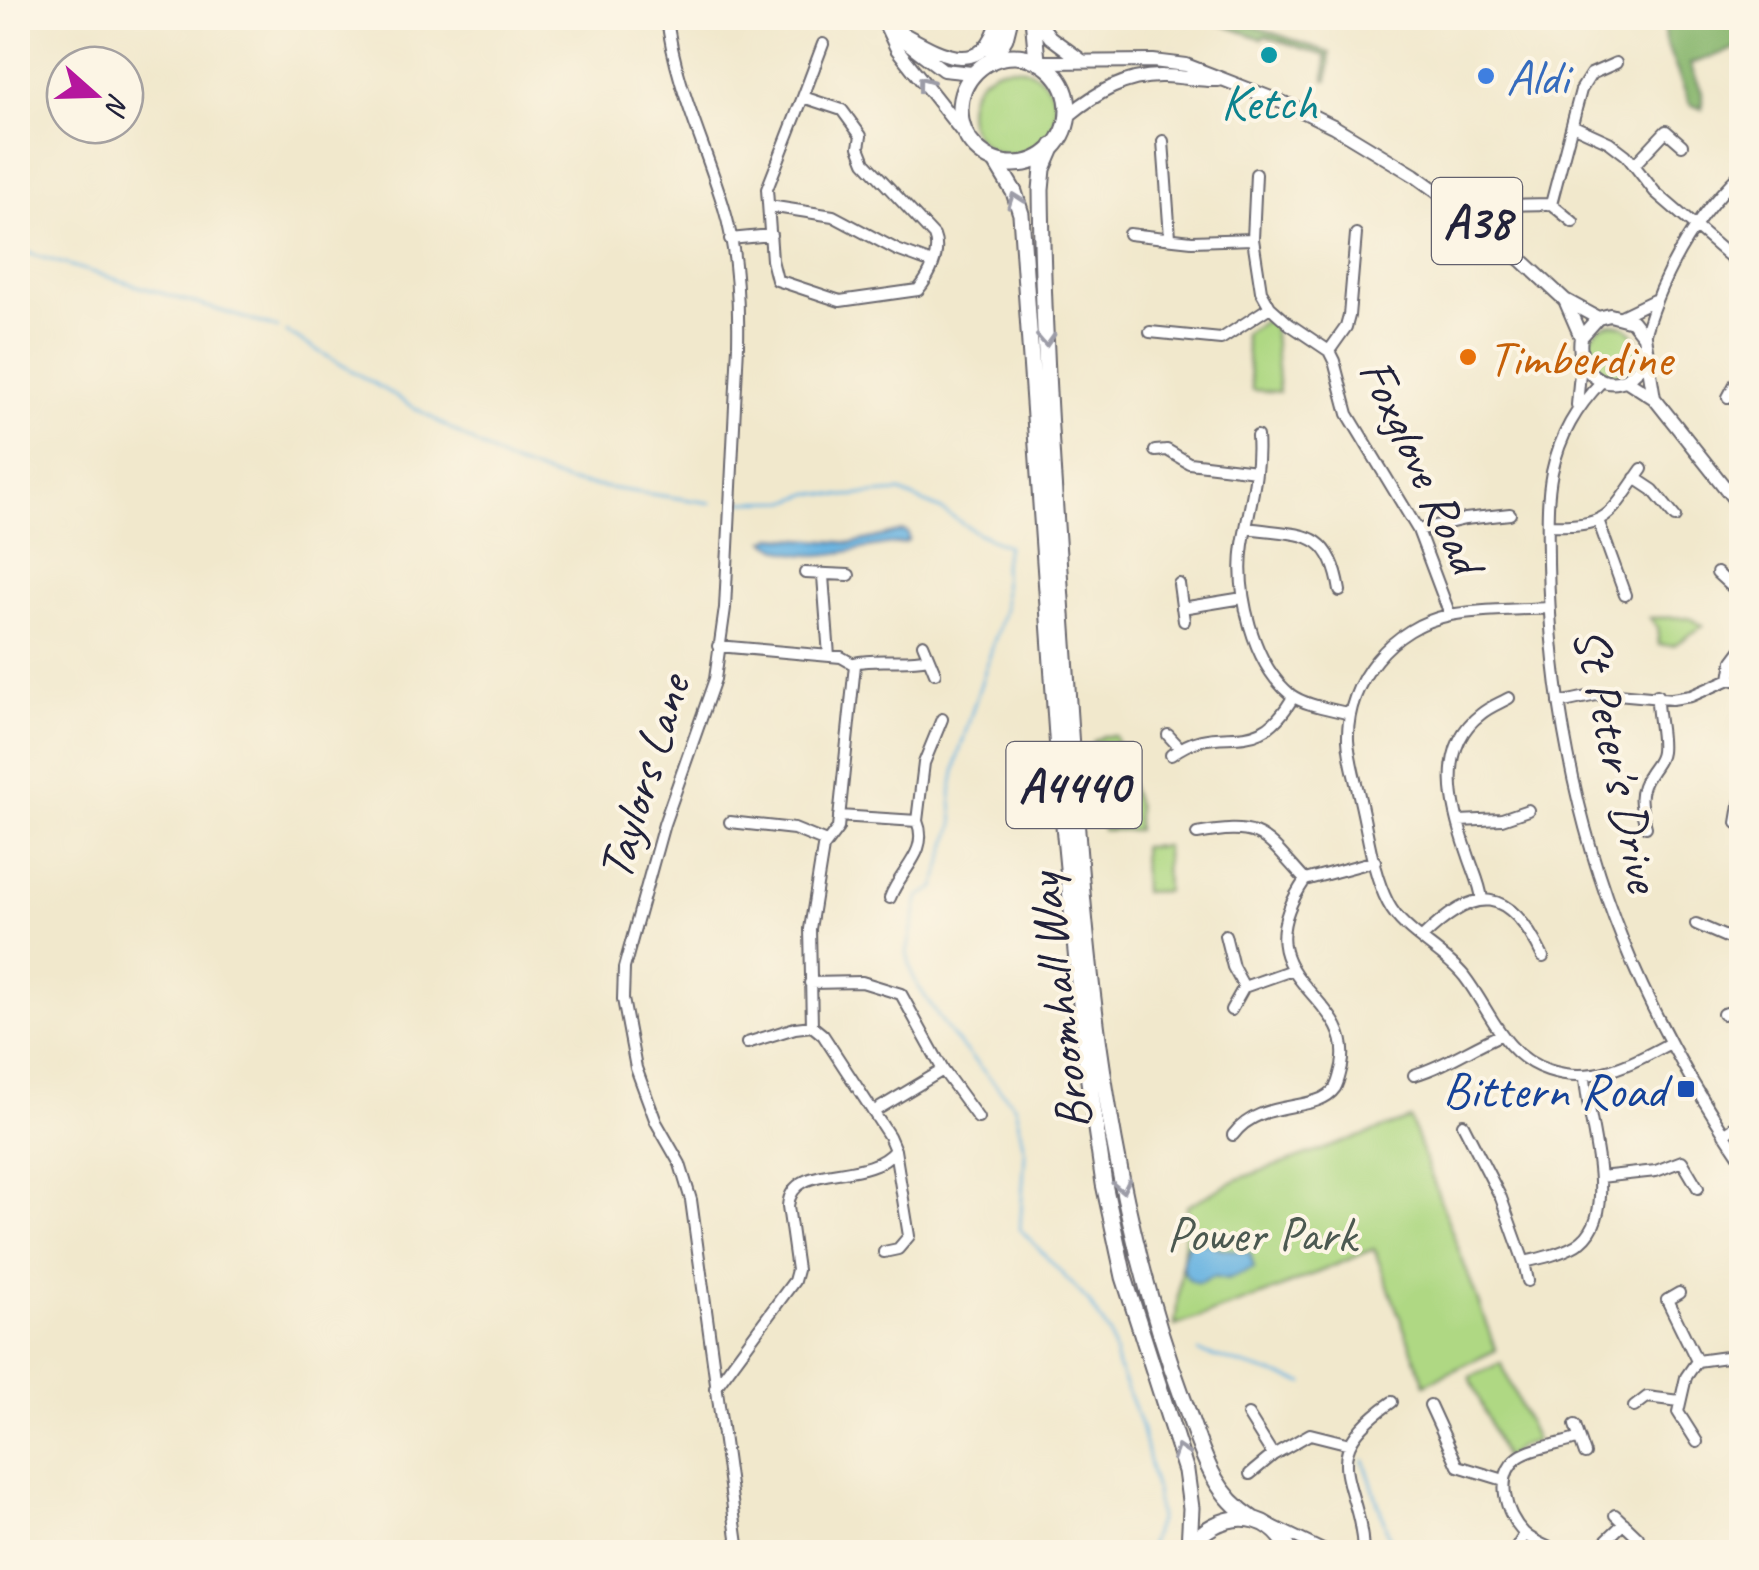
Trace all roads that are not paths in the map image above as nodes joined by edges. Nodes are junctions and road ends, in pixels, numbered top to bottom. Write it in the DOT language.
graph roads {
  1 [pos="667,18"];
  2 [pos="999,18"];
  3 [pos="1010,18"];
  4 [pos="1034,18"];
  5 [pos="882,21"];
  6 [pos="823,44"];
  7 [pos="1040,61"];
  8 [pos="990,62"];
  9 [pos="1082,62"];
  10 [pos="1583,63"];
  11 [pos="1616,63"];
  12 [pos="972,73"];
  13 [pos="1591,74"];
  14 [pos="1221,80"];
  15 [pos="803,98"];
  16 [pos="1069,116"];
  17 [pos="1661,118"];
  18 [pos="1574,126"];
  19 [pos="1666,132"];
  20 [pos="968,138"];
  21 [pos="1163,141"];
  22 [pos="1682,145"];
  23 [pos="1053,146"];
  24 [pos="996,162"];
  25 [pos="1634,165"];
  26 [pos="1742,172"];
  27 [pos="1256,174"];
  28 [pos="1551,204"];
  29 [pos="1507,205"];
  30 [pos="768,206"];
  31 [pos="1573,222"];
  32 [pos="1694,226"];
  33 [pos="1129,234"];
  34 [pos="1356,234"];
  35 [pos="770,235"];
  36 [pos="1170,237"];
  37 [pos="730,238"];
  38 [pos="1253,240"];
  39 [pos="932,263"];
  40 [pos="1742,267"];
  41 [pos="1565,300"];
  42 [pos="1654,300"];
  43 [pos="1270,307"];
  44 [pos="1621,316"];
  45 [pos="1598,318"];
  46 [pos="1150,332"];
  47 [pos="1644,336"];
  48 [pos="1581,337"];
  49 [pos="1329,352"];
  50 [pos="1645,358"];
  51 [pos="1582,362"];
  52 [pos="1742,371"];
  53 [pos="1626,380"];
  54 [pos="1602,381"];
  55 [pos="1654,398"];
  56 [pos="1728,398"];
  57 [pos="1577,406"];
  58 [pos="1171,436"];
  59 [pos="1257,436"];
  60 [pos="1256,471"];
  61 [pos="1742,508"];
  62 [pos="1510,514"];
  63 [pos="1674,517"];
  64 [pos="1598,520"];
  65 [pos="1548,524"];
  66 [pos="1246,528"];
  67 [pos="1418,530"];
  68 [pos="805,573"];
  69 [pos="1717,573"];
  70 [pos="849,575"];
  71 [pos="824,576"];
  72 [pos="1354,576"];
  73 [pos="1338,578"];
  74 [pos="1179,584"];
  75 [pos="1340,592"];
  76 [pos="1625,596"];
  77 [pos="1742,596"];
  78 [pos="1244,598"];
  79 [pos="1182,608"];
  80 [pos="1549,608"];
  81 [pos="1450,615"];
  82 [pos="1184,621"];
  83 [pos="923,644"];
  84 [pos="718,646"];
  85 [pos="1742,649"];
  86 [pos="828,656"];
  87 [pos="928,658"];
  88 [pos="854,663"];
  89 [pos="936,673"];
  90 [pos="1736,681"];
  91 [pos="1657,695"];
  92 [pos="1294,697"];
  93 [pos="1559,703"];
  94 [pos="1350,714"];
  95 [pos="1507,716"];
  96 [pos="942,718"];
  97 [pos="1168,735"];
  98 [pos="1742,793"];
  99 [pos="1528,810"];
  100 [pos="838,816"];
  101 [pos="917,821"];
  102 [pos="1458,821"];
  103 [pos="730,822"];
  104 [pos="1737,823"];
  105 [pos="1646,827"];
  106 [pos="1197,834"];
  107 [pos="826,842"];
  108 [pos="1375,861"];
  109 [pos="1305,880"];
  110 [pos="890,898"];
  111 [pos="1482,899"];
  112 [pos="1528,904"];
  113 [pos="1518,915"];
  114 [pos="1696,924"];
  115 [pos="1224,935"];
  116 [pos="1422,938"];
  117 [pos="1742,944"];
  118 [pos="1543,957"];
  119 [pos="1292,970"];
  120 [pos="810,984"];
  121 [pos="1244,987"];
  122 [pos="1742,1008"];
  123 [pos="1231,1010"];
  124 [pos="1723,1014"];
  125 [pos="812,1026"];
  126 [pos="1500,1035"];
  127 [pos="1670,1043"];
  128 [pos="748,1044"];
  129 [pos="943,1070"];
  130 [pos="1414,1075"];
  131 [pos="1585,1076"];
  132 [pos="873,1112"];
  133 [pos="1229,1116"];
  134 [pos="978,1118"];
  135 [pos="1742,1122"];
  136 [pos="1242,1123"];
  137 [pos="1463,1124"];
  138 [pos="1724,1134"];
  139 [pos="1233,1135"];
  140 [pos="894,1150"];
  141 [pos="1742,1160"];
  142 [pos="1600,1177"];
  143 [pos="1698,1188"];
  144 [pos="884,1252"];
  145 [pos="1524,1262"];
  146 [pos="1528,1281"];
  147 [pos="1679,1293"];
  148 [pos="1697,1360"];
  149 [pos="1742,1362"];
  150 [pos="715,1389"];
  151 [pos="1679,1401"];
  152 [pos="1392,1402"];
  153 [pos="1430,1405"];
  154 [pos="1634,1407"];
  155 [pos="1248,1415"];
  156 [pos="1575,1425"];
  157 [pos="1579,1438"];
  158 [pos="1350,1444"];
  159 [pos="1698,1444"];
  160 [pos="1585,1454"];
  161 [pos="1272,1455"];
  162 [pos="1250,1474"];
  163 [pos="1504,1480"];
  164 [pos="1259,1522"];
  165 [pos="1525,1534"];
  166 [pos="1638,1537"];
  167 [pos="1188,1550"];
  168 [pos="739,1552"];
  169 [pos="1290,1552"];
  170 [pos="1327,1552"];
  171 [pos="1363,1552"];
  172 [pos="1514,1552"];
  173 [pos="1559,1552"];
  174 [pos="1594,1552"];
  1 -- 37 [label="street, Taylors Lane"];
  2 -- 5 [label="main road"];
  3 -- 8 [label="highway"];
  4 -- 7 [label="highway"];
  4 -- 9 [label="main road"];
  5 -- 12 [label="main road"];
  20 -- 5 [label="main road, one-way"];
  6 -- 15 [label="street"];
  7 -- 8 [label="highway"];
  7 -- 9 [label="main road, A38"];
  7 -- 16 [label="highway"];
  8 -- 12 [label="highway"];
  9 -- 14 [label="main road, A38"];
  10 -- 13 [label="street"];
  11 -- 13 [label="street"];
  12 -- 20 [label="highway"];
  13 -- 18 [label="street"];
  14 -- 16 [label="main road, A38"];
  14 -- 41 [label="main road, A38"];
  15 -- 30 [label="street"];
  15 -- 39 [label="street"];
  16 -- 23 [label="highway"];
  17 -- 19 [label="street"];
  18 -- 25 [label="street"];
  18 -- 28 [label="street"];
  19 -- 22 [label="street"];
  19 -- 25 [label="street"];
  20 -- 24 [label="highway"];
  21 -- 36 [label="street"];
  23 -- 24 [label="highway"];
  23 -- 164 [label="highway, Broomhall Way / A4440, one-way"];
  167 -- 24 [label="highway, Broomhall Way / A4440, one-way"];
  25 -- 32 [label="street"];
  26 -- 32 [label="street"];
  27 -- 38 [label="street"];
  28 -- 29 [label="street"];
  28 -- 31 [label="street"];
  30 -- 35 [label="street"];
  30 -- 39 [label="street"];
  32 -- 40 [label="street"];
  32 -- 42 [label="street"];
  33 -- 36 [label="street"];
  34 -- 49 [label="street"];
  35 -- 37 [label="street"];
  35 -- 39 [label="street"];
  36 -- 38 [label="street"];
  37 -- 84 [label="street, Taylors Lane"];
  38 -- 43 [label="street"];
  41 -- 45 [label="main road, A38"];
  41 -- 48 [label="main road, A38"];
  42 -- 44 [label="street"];
  42 -- 47 [label="street"];
  43 -- 46 [label="street"];
  43 -- 49 [label="street, Foxglove Road"];
  44 -- 45 [label="main road"];
  44 -- 47 [label="main road"];
  45 -- 48 [label="main road"];
  47 -- 50 [label="main road"];
  48 -- 51 [label="main road, A38"];
  49 -- 67 [label="street, Foxglove Road"];
  50 -- 53 [label="main road"];
  50 -- 55 [label="main road"];
  51 -- 54 [label="main road"];
  51 -- 57 [label="street, St Peter's Drive"];
  52 -- 56 [label="street"];
  53 -- 54 [label="main road"];
  53 -- 55 [label="main road"];
  54 -- 57 [label="street, St Peter's Drive"];
  55 -- 61 [label="main road"];
  57 -- 65 [label="street, St Peter's Drive"];
  58 -- 60 [label="street"];
  59 -- 60 [label="street"];
  60 -- 66 [label="street"];
  62 -- 67 [label="street"];
  63 -- 64 [label="street"];
  64 -- 65 [label="street"];
  64 -- 76 [label="street"];
  65 -- 80 [label="street, St Peter's Drive"];
  66 -- 73 [label="street"];
  66 -- 78 [label="street"];
  67 -- 81 [label="street, Foxglove Road"];
  68 -- 71 [label="street"];
  69 -- 77 [label="street"];
  70 -- 71 [label="street"];
  71 -- 86 [label="street"];
  72 -- 73 [label="street"];
  73 -- 75 [label="street"];
  74 -- 79 [label="street"];
  78 -- 79 [label="street"];
  78 -- 92 [label="street"];
  79 -- 82 [label="street"];
  80 -- 81 [label="street"];
  80 -- 93 [label="street, St Peter's Drive"];
  81 -- 94 [label="street"];
  83 -- 87 [label="street"];
  84 -- 86 [label="street"];
  84 -- 150 [label="street, Taylors Lane"];
  85 -- 90 [label="street"];
  86 -- 88 [label="street"];
  87 -- 88 [label="street"];
  87 -- 89 [label="street"];
  88 -- 100 [label="street"];
  90 -- 91 [label="street"];
  91 -- 93 [label="street"];
  91 -- 105 [label="street"];
  92 -- 94 [label="street"];
  92 -- 97 [label="street"];
  93 -- 127 [label="street, St Peter's Drive"];
  94 -- 108 [label="street"];
  95 -- 102 [label="street"];
  96 -- 101 [label="street"];
  98 -- 104 [label="street"];
  99 -- 102 [label="street"];
  100 -- 101 [label="street"];
  100 -- 107 [label="street"];
  101 -- 110 [label="street"];
  102 -- 111 [label="street"];
  103 -- 107 [label="street"];
  106 -- 109 [label="street"];
  107 -- 120 [label="street"];
  108 -- 109 [label="street"];
  108 -- 116 [label="street"];
  109 -- 119 [label="street"];
  111 -- 113 [label="street"];
  111 -- 116 [label="street"];
  112 -- 113 [label="street"];
  113 -- 118 [label="street"];
  114 -- 117 [label="street"];
  115 -- 121 [label="street"];
  116 -- 126 [label="street"];
  119 -- 121 [label="street"];
  119 -- 136 [label="street"];
  120 -- 125 [label="street"];
  120 -- 129 [label="street"];
  121 -- 123 [label="street"];
  122 -- 124 [label="street"];
  125 -- 128 [label="street"];
  125 -- 132 [label="street"];
  126 -- 130 [label="street"];
  126 -- 131 [label="street"];
  127 -- 131 [label="street"];
  127 -- 138 [label="street, St Peter's Drive"];
  129 -- 132 [label="street"];
  129 -- 134 [label="street"];
  131 -- 142 [label="street"];
  132 -- 140 [label="street"];
  133 -- 136 [label="street"];
  135 -- 138 [label="street"];
  136 -- 139 [label="street"];
  137 -- 145 [label="street"];
  138 -- 141 [label="street, St Peter's Drive"];
  140 -- 144 [label="street"];
  140 -- 150 [label="street"];
  142 -- 143 [label="street"];
  142 -- 145 [label="street"];
  145 -- 146 [label="street"];
  147 -- 148 [label="street"];
  148 -- 149 [label="street"];
  148 -- 151 [label="street"];
  150 -- 168 [label="street, Taylors Lane"];
  151 -- 154 [label="street"];
  151 -- 159 [label="street"];
  152 -- 158 [label="street"];
  153 -- 163 [label="street"];
  155 -- 161 [label="street"];
  156 -- 157 [label="street"];
  157 -- 160 [label="street"];
  157 -- 163 [label="street"];
  158 -- 161 [label="street"];
  158 -- 171 [label="street"];
  161 -- 162 [label="street"];
  163 -- 165 [label="street"];
  164 -- 167 [label="highway"];
  164 -- 169 [label="highway, Broomhall Way"];
  164 -- 170 [label="street"];
  165 -- 172 [label="street"];
  165 -- 173 [label="street"];
  166 -- 174 [label="street"];
}
